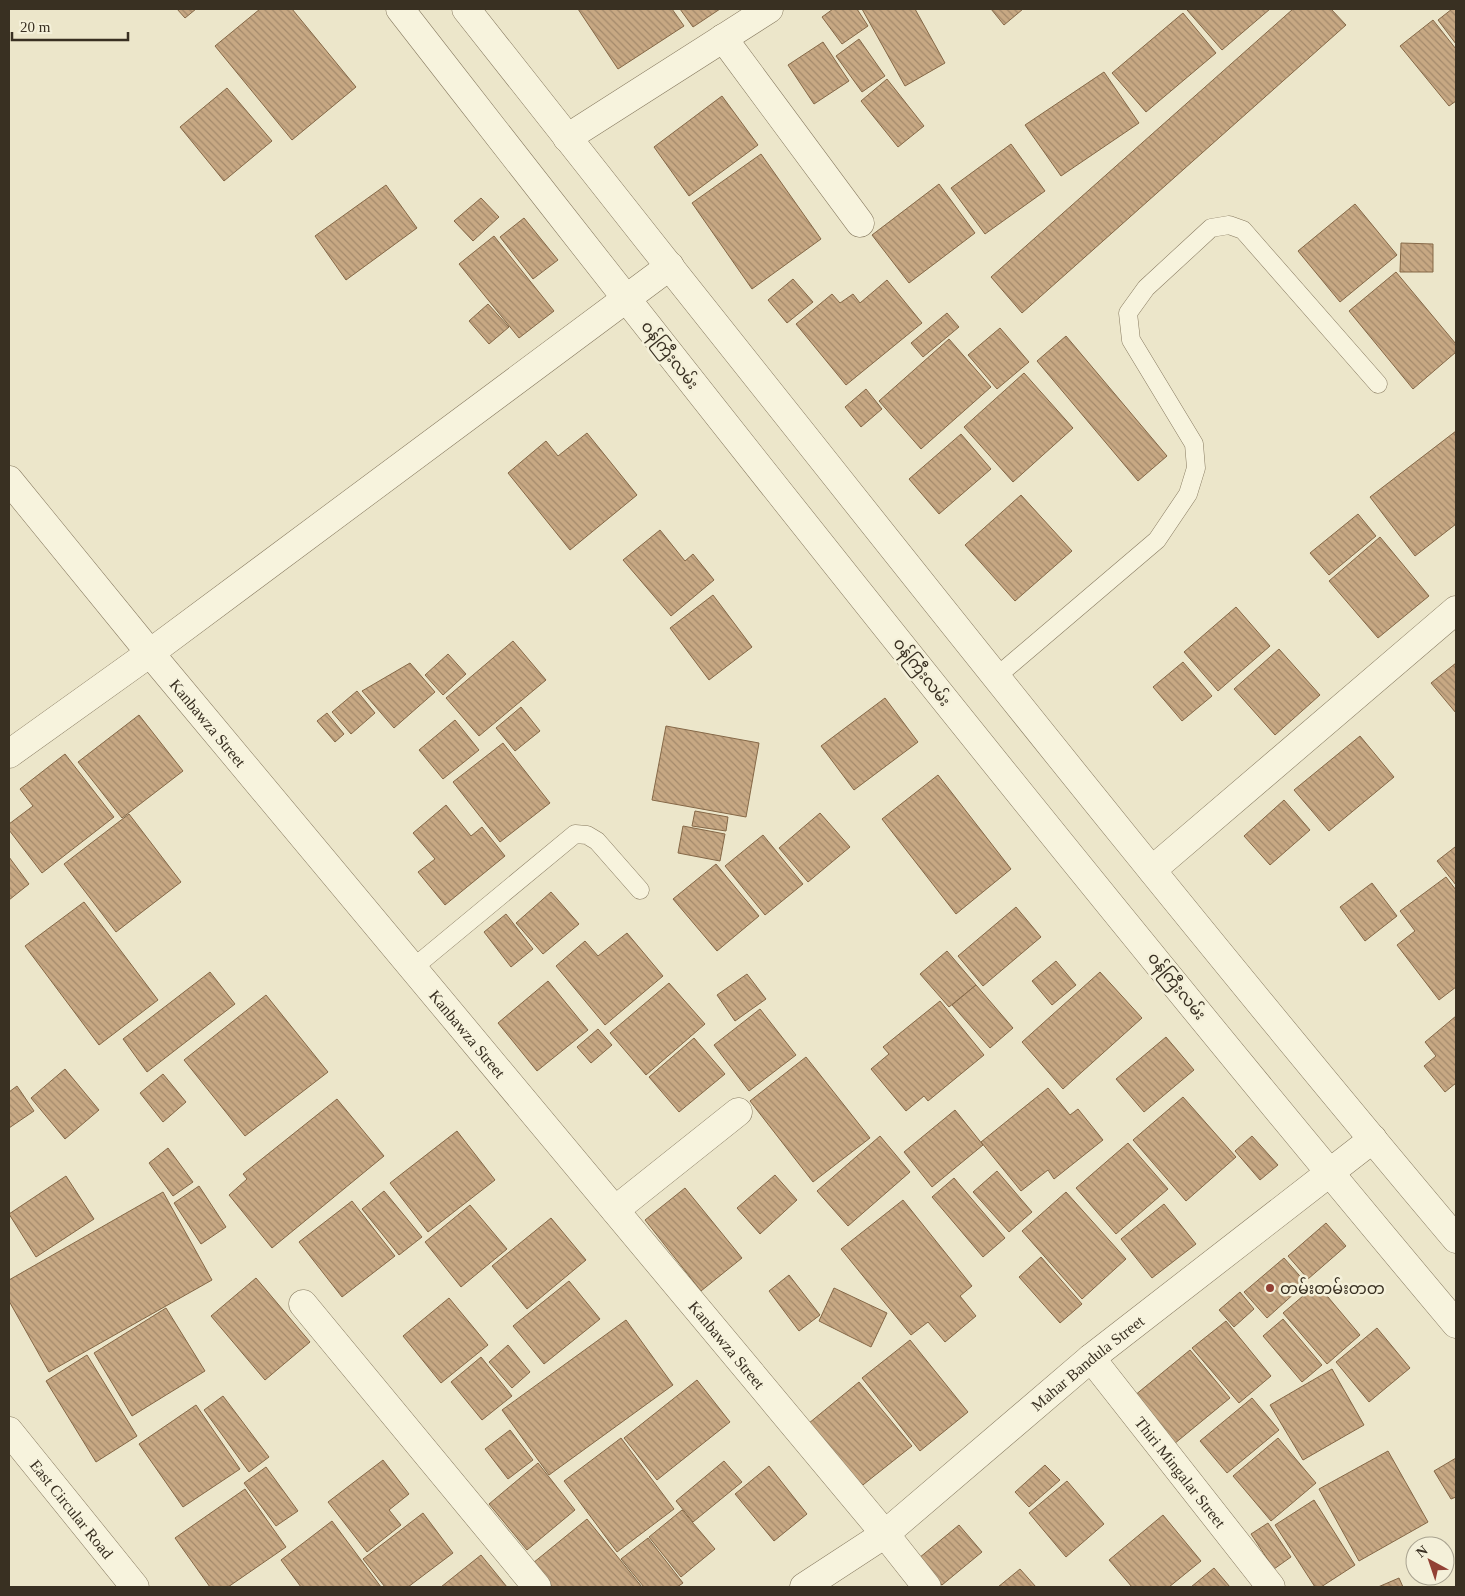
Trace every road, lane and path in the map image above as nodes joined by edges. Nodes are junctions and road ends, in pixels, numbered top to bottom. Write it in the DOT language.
graph roads {
  1 [pos="400,9"];
  2 [pos="466,9"];
  3 [pos="769,9"];
  4 [pos="723,38"];
  5 [pos="567,138"];
  6 [pos="860,224"];
  7 [pos="670,266"];
  8 [pos="626,299"];
  9 [pos="1378,384"];
  10 [pos="9,480"];
  11 [pos="1456,610"];
  12 [pos="150,653"];
  13 [pos="996,677"];
  14 [pos="9,754"];
  15 [pos="1152,870"];
  16 [pos="640,890"];
  17 [pos="413,968"];
  18 [pos="738,1112"];
  19 [pos="1373,1140"];
  20 [pos="1329,1173"];
  21 [pos="615,1210"];
  22 [pos="1456,1239"];
  23 [pos="303,1304"];
  24 [pos="1456,1324"];
  25 [pos="1091,1358"];
  26 [pos="9,1431"];
  27 [pos="886,1534"];
  28 [pos="135,1587"];
  29 [pos="537,1587"];
  30 [pos="804,1587"];
  31 [pos="927,1587"];
  32 [pos="1271,1587"];
  1 -- 8 [label="street, ဝန်ကြီးလမ်း"];
  2 -- 5 [label="street"];
  3 -- 4 [label="street"];
  4 -- 5 [label="street"];
  4 -- 6 [label="street"];
  5 -- 7 [label="street"];
  7 -- 8 [label="street"];
  7 -- 13 [label="street"];
  8 -- 12 [label="street"];
  8 -- 20 [label="street, ဝန်ကြီးလမ်း"];
  9 -- 13 [label="lane"];
  10 -- 12 [label="street, Kanbawza Street"];
  11 -- 15 [label="street"];
  12 -- 14 [label="street"];
  12 -- 17 [label="street, Kanbawza Street"];
  13 -- 15 [label="street"];
  15 -- 19 [label="street"];
  16 -- 17 [label="lane"];
  17 -- 21 [label="street, Kanbawza Street"];
  18 -- 21 [label="street"];
  19 -- 20 [label="street, Mahar Bandula Street"];
  19 -- 22 [label="street"];
  20 -- 24 [label="street, ဝန်ကြီးလမ်း"];
  20 -- 25 [label="street, Mahar Bandula Street"];
  21 -- 27 [label="street, Kanbawza Street"];
  23 -- 29 [label="street"];
  25 -- 27 [label="street, Mahar Bandula Street"];
  25 -- 32 [label="street, Thiri Mingalar Street"];
  26 -- 28 [label="street, East Circular Road"];
  27 -- 30 [label="street, Mahar Bandula Street"];
  27 -- 31 [label="street, Kanbawza Street"];
}
